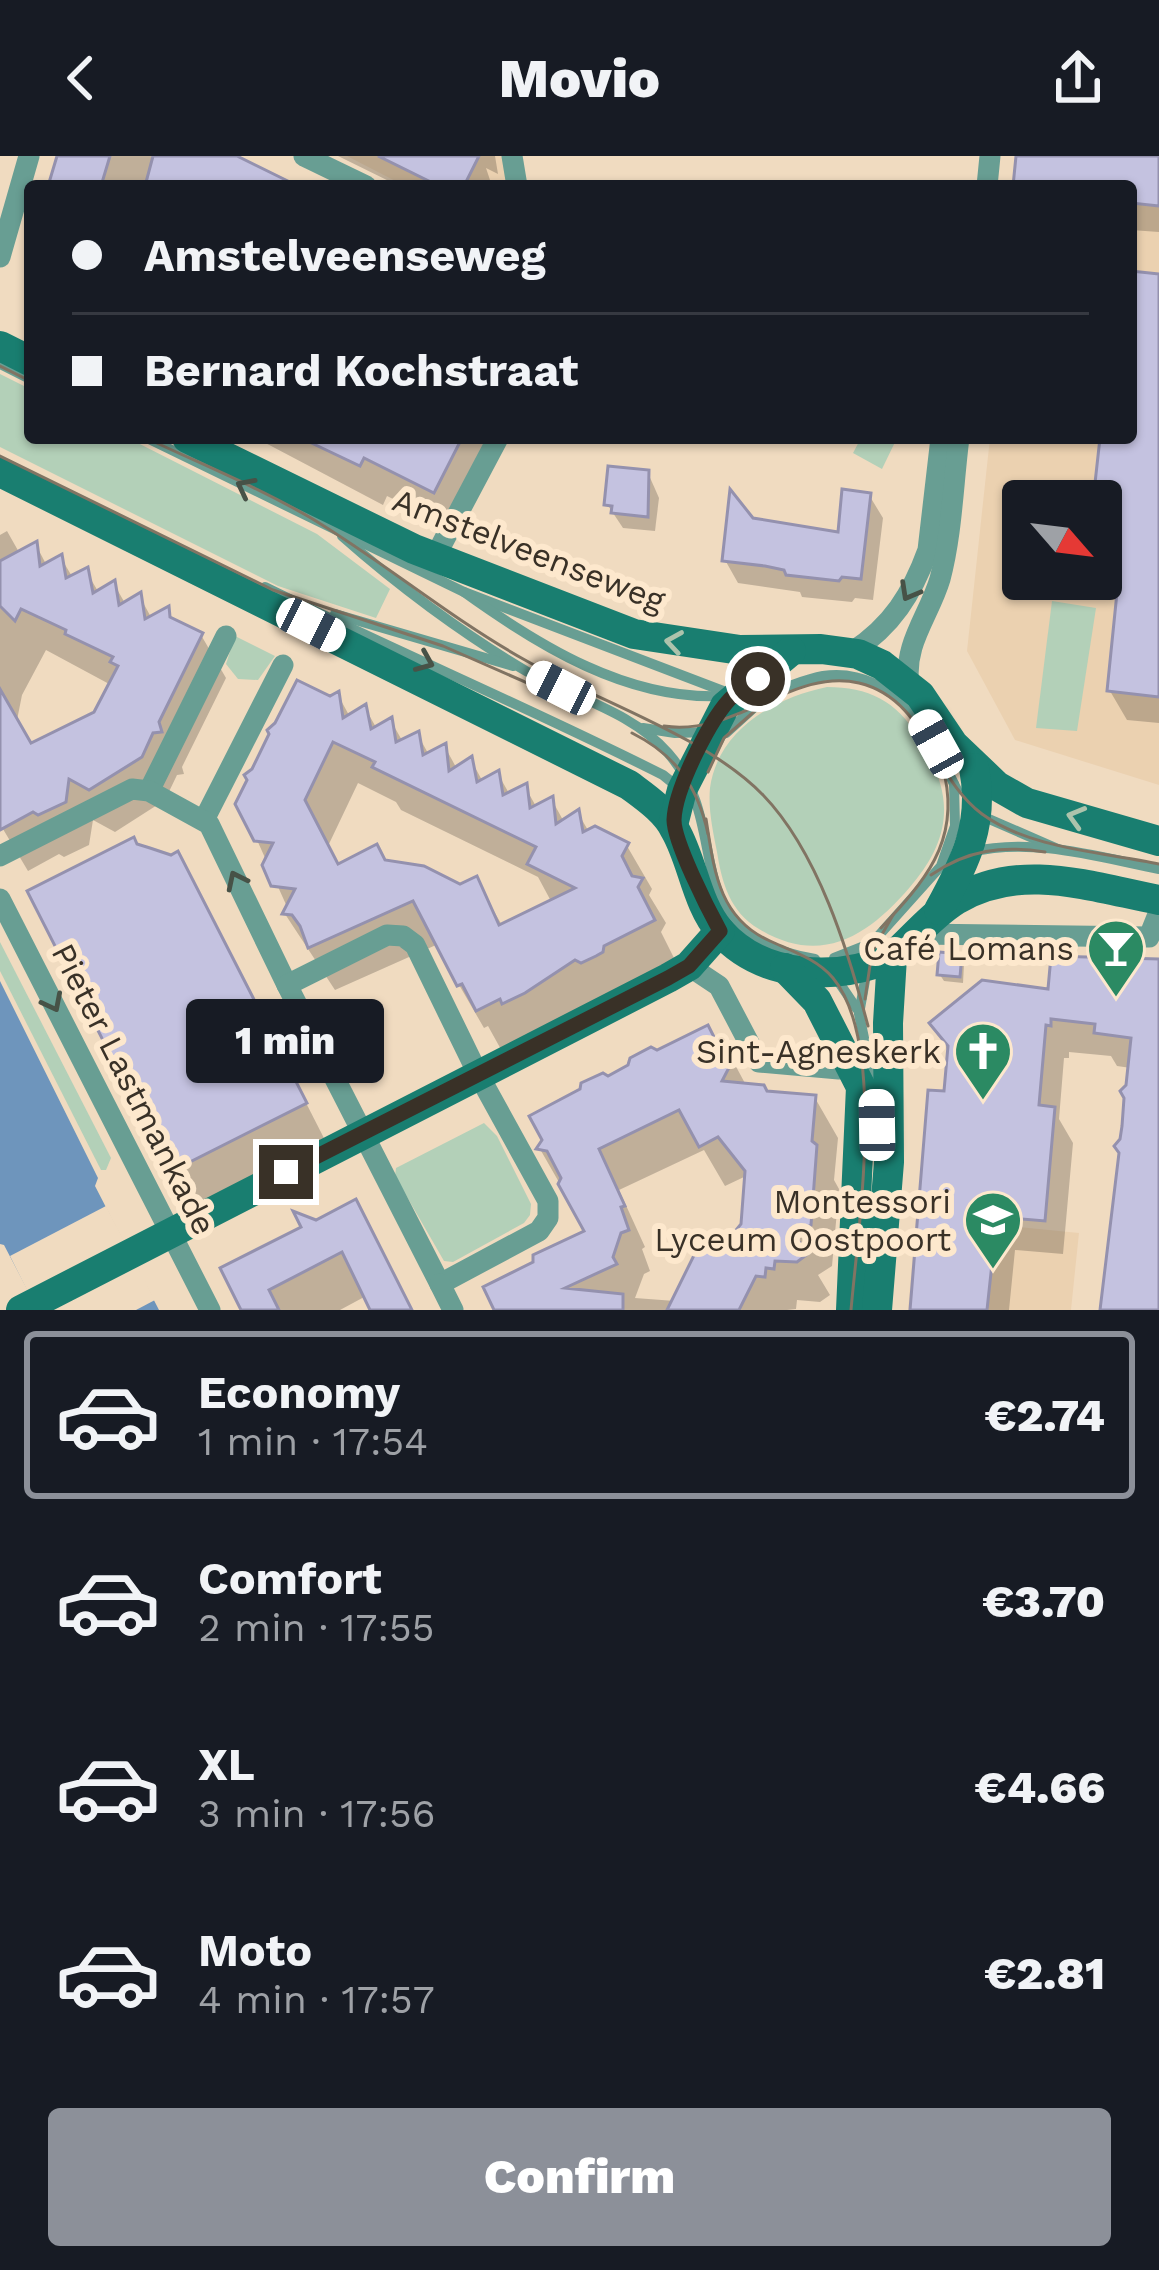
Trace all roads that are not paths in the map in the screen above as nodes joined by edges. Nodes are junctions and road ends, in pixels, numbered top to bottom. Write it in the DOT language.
graph roads {
  1 [pos="29,156"];
  2 [pos="304,156"];
  3 [pos="354,180"];
  4 [pos="0,257"];
  5 [pos="159,444"];
  6 [pos="200,444"];
  7 [pos="495,444"];
  8 [pos="939,444"];
  9 [pos="958,444"];
  10 [pos="0,457"];
  11 [pos="0,472"];
  12 [pos="342,536"];
  13 [pos="191,551"];
  14 [pos="435,556"];
  15 [pos="255,582"];
  16 [pos="464,592"];
  17 [pos="320,610"];
  18 [pos="226,635"];
  19 [pos="852,652"];
  20 [pos="283,665"];
  21 [pos="525,670"];
  22 [pos="778,670"];
  23 [pos="909,685"];
  24 [pos="734,695"];
  25 [pos="634,725"];
  26 [pos="718,731"];
  27 [pos="964,776"];
  28 [pos="149,791"];
  29 [pos="685,800"];
  30 [pos="977,813"];
  31 [pos="204,820"];
  32 [pos="1159,841"];
  33 [pos="1058,849"];
  34 [pos="0,856"];
  35 [pos="955,859"];
  36 [pos="1159,869"];
  37 [pos="0,899"];
  38 [pos="1159,900"];
  39 [pos="1159,912"];
  40 [pos="926,924"];
  41 [pos="720,931"];
  42 [pos="881,952"];
  43 [pos="689,966"];
  44 [pos="810,967"];
  45 [pos="287,985"];
  46 [pos="859,1013"];
  47 [pos="859,1068"];
  48 [pos="478,1074"];
  49 [pos="364,1131"];
  50 [pos="170,1232"];
  51 [pos="440,1284"];
  52 [pos="21,1310"];
  53 [pos="210,1310"];
  54 [pos="454,1310"];
  55 [pos="851,1310"];
  56 [pos="864,1310"];
  57 [pos="877,1310"];
  1 -- 4 [label="street"];
  2 -- 3 [label="street"];
  12 -- 5 [label="lane, Amstelveenseweg, one-way"];
  6 -- 14 [label="main road, Amstelveenseweg"];
  7 -- 14 [label="street"];
  8 -- 19 [label="street, one-way"];
  9 -- 23 [label="street"];
  10 -- 13 [label="lane"];
  11 -- 29 [label="main road, Amstelveenseweg"];
  12 -- 16 [label="lane, Amstelveenseweg"];
  12 -- 21 [label="lane, Amstelveenseweg"];
  22 -- 14 [label="main road, Amstelveenseweg, one-way"];
  15 -- 17 [label="lane, Amstelveenseweg"];
  16 -- 24 [label="lane, Amstelveenseweg"];
  16 -- 24 [label="lane, Amstelveenseweg"];
  17 -- 21 [label="lane, Amstelveenseweg"];
  17 -- 29 [label="lane, Amstelveenseweg, one-way"];
  18 -- 28 [label="street"];
  19 -- 22 [label="main road, Amstelveenseweg"];
  19 -- 23 [label="main road, Amstelveenseweg"];
  20 -- 31 [label="street"];
  21 -- 25 [label="lane, Amstelveenseweg"];
  22 -- 24 [label="main road, Amstelveenseweg"];
  22 -- 26 [label="lane, Amstelveenseweg"];
  22 -- 27 [label="lane, Amstelveenseweg"];
  23 -- 27 [label="main road, Amstelveenseweg"];
  24 -- 26 [label="main road, Amstelveenseweg"];
  25 -- 26 [label="lane, Amstelveenseweg"];
  25 -- 29 [label="lane, Amstelveenseweg"];
  26 -- 29 [label="main road, Amstelveenseweg"];
  27 -- 30 [label="main road"];
  32 -- 27 [label="main road, Amstelveenseweg, one-way"];
  27 -- 35 [label="lane"];
  28 -- 31 [label="street"];
  28 -- 34 [label="street"];
  29 -- 41 [label="main road, Amstelveenseweg"];
  29 -- 44 [label="lane"];
  30 -- 33 [label="lane"];
  30 -- 35 [label="main road"];
  45 -- 31 [label="street, one-way"];
  33 -- 35 [label="lane"];
  33 -- 36 [label="lane"];
  35 -- 40 [label="main road"];
  35 -- 42 [label="lane"];
  37 -- 50 [label="street, Pieter Lastmankade, one-way"];
  38 -- 40 [label="main road"];
  39 -- 40 [label="street"];
  40 -- 42 [label="main road"];
  41 -- 43 [label="main road"];
  41 -- 44 [label="main road"];
  42 -- 44 [label="main road"];
  42 -- 46 [label="lane"];
  42 -- 57 [label="main road"];
  43 -- 47 [label="street"];
  43 -- 48 [label="main road"];
  44 -- 46 [label="lane"];
  44 -- 47 [label="main road"];
  45 -- 48 [label="street"];
  45 -- 49 [label="street"];
  46 -- 47 [label="lane"];
  47 -- 55 [label="main road"];
  47 -- 56 [label="lane"];
  48 -- 49 [label="main road"];
  48 -- 51 [label="street"];
  49 -- 50 [label="main road"];
  49 -- 51 [label="street"];
  50 -- 52 [label="main road"];
  50 -- 53 [label="street, Pieter Lastmankade"];
  51 -- 54 [label="street"];
}
